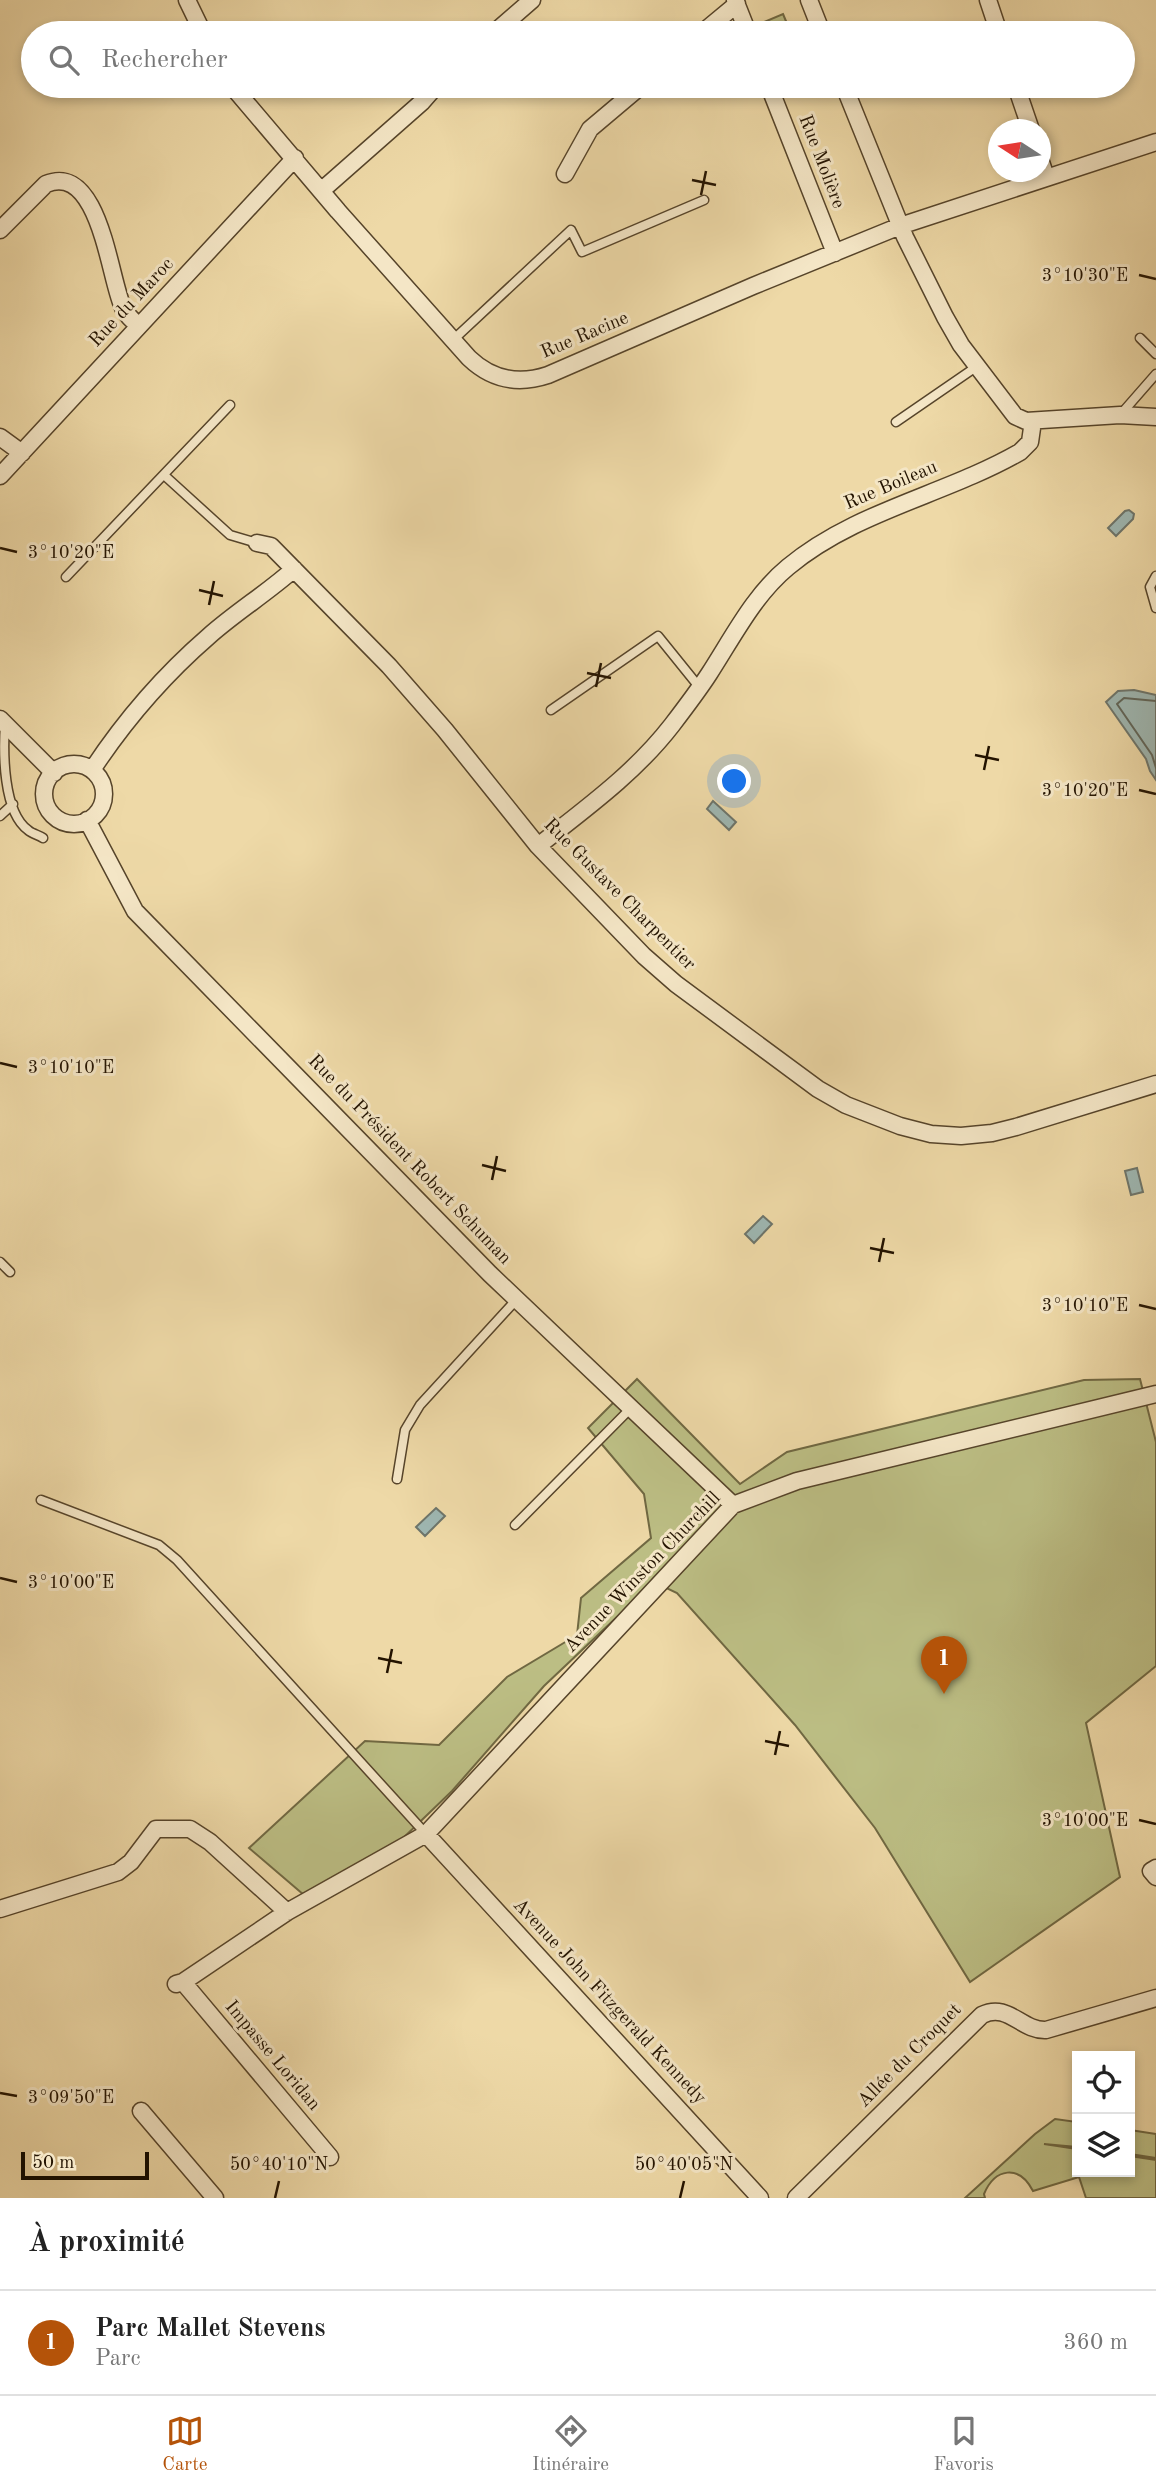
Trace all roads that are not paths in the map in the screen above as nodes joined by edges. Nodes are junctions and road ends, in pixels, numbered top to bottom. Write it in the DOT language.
graph roads {
  1 [pos="187,0"];
  2 [pos="532,0"];
  3 [pos="809,0"];
  4 [pos="988,0"];
  5 [pos="736,2"];
  6 [pos="197,21"];
  7 [pos="508,21"];
  8 [pos="715,21"];
  9 [pos="743,21"];
  10 [pos="817,21"];
  11 [pos="995,21"];
  12 [pos="242,98"];
  13 [pos="426,98"];
  14 [pos="627,98"];
  15 [pos="774,98"];
  16 [pos="849,98"];
  17 [pos="1020,98"];
  18 [pos="1027,119"];
  19 [pos="1156,142"];
  20 [pos="295,158"];
  21 [pos="565,174"];
  22 [pos="1051,175"];
  23 [pos="1031,182"];
  24 [pos="321,191"];
  25 [pos="704,200"];
  26 [pos="900,226"];
  27 [pos="0,230"];
  28 [pos="835,253"];
  29 [pos="139,326"];
  30 [pos="1140,338"];
  31 [pos="453,340"];
  32 [pos="1156,354"];
  33 [pos="976,367"];
  34 [pos="1156,374"];
  35 [pos="230,405"];
  36 [pos="1120,415"];
  37 [pos="1156,417"];
  38 [pos="1033,421"];
  39 [pos="895,422"];
  40 [pos="0,437"];
  41 [pos="22,453"];
  42 [pos="164,475"];
  43 [pos="0,477"];
  44 [pos="257,543"];
  45 [pos="294,569"];
  46 [pos="1156,576"];
  47 [pos="66,577"];
  48 [pos="1156,608"];
  49 [pos="700,688"];
  50 [pos="551,710"];
  51 [pos="3,722"];
  52 [pos="92,769"];
  53 [pos="54,773"];
  54 [pos="13,804"];
  55 [pos="0,816"];
  56 [pos="87,820"];
  57 [pos="43,838"];
  58 [pos="538,846"];
  59 [pos="1156,1084"];
  60 [pos="0,1262"];
  61 [pos="10,1272"];
  62 [pos="517,1299"];
  63 [pos="1156,1394"];
  64 [pos="631,1408"];
  65 [pos="397,1479"];
  66 [pos="41,1500"];
  67 [pos="733,1505"];
  68 [pos="515,1525"];
  69 [pos="426,1834"];
  70 [pos="1156,1867"];
  71 [pos="1156,1877"];
  72 [pos="0,1909"];
  73 [pos="287,1912"];
  74 [pos="179,1983"];
  75 [pos="1156,1998"];
  76 [pos="141,2111"];
  77 [pos="330,2157"];
  78 [pos="215,2198"];
  79 [pos="760,2198"];
  80 [pos="796,2198"];
  1 -- 6 [label="street"];
  2 -- 7 [label="street"];
  3 -- 10 [label="street"];
  4 -- 11 [label="street"];
  5 -- 8 [label="street"];
  5 -- 9 [label="street"];
  12 -- 20 [label="street, Rue Racine"];
  13 -- 24 [label="street"];
  14 -- 21 [label="street"];
  15 -- 28 [label="street, Rue Molière"];
  16 -- 26 [label="street"];
  17 -- 18 [label="street"];
  19 -- 22 [label="street, Rue Racine"];
  20 -- 24 [label="street, Rue Racine"];
  20 -- 29 [label="street, Rue du Maroc"];
  23 -- 26 [label="street, Rue Racine"];
  24 -- 31 [label="street, Rue Racine"];
  25 -- 31 [label="lane"];
  26 -- 28 [label="street, Rue Racine"];
  26 -- 33 [label="street"];
  27 -- 29 [label="street"];
  28 -- 31 [label="street, Rue Racine"];
  29 -- 41 [label="street, Rue du Maroc"];
  30 -- 32 [label="lane"];
  33 -- 38 [label="street"];
  33 -- 39 [label="lane"];
  34 -- 36 [label="lane"];
  35 -- 42 [label="lane"];
  36 -- 37 [label="street"];
  36 -- 38 [label="street"];
  38 -- 49 [label="street, Rue Boileau"];
  40 -- 41 [label="street"];
  41 -- 43 [label="street, Rue du Maroc"];
  42 -- 44 [label="lane"];
  42 -- 47 [label="lane"];
  44 -- 45 [label="street, Rue Gustave Charpentier"];
  45 -- 52 [label="street"];
  45 -- 58 [label="street, Rue Gustave Charpentier"];
  46 -- 48 [label="lane"];
  49 -- 50 [label="lane"];
  49 -- 58 [label="street, Rue Boileau"];
  51 -- 53 [label="street"];
  51 -- 54 [label="lane"];
  52 -- 53 [label="street"];
  52 -- 56 [label="street"];
  53 -- 56 [label="street"];
  54 -- 55 [label="lane"];
  54 -- 57 [label="lane"];
  56 -- 62 [label="street, Rue du Président Robert Schuman"];
  58 -- 59 [label="street, Rue Gustave Charpentier"];
  60 -- 61 [label="lane"];
  62 -- 64 [label="street, Rue du Président Robert Schuman"];
  62 -- 65 [label="lane"];
  63 -- 67 [label="street, Avenue Winston Churchill"];
  64 -- 67 [label="street, Rue du Président Robert Schuman"];
  64 -- 68 [label="lane"];
  66 -- 69 [label="lane"];
  67 -- 69 [label="street, Avenue Winston Churchill"];
  69 -- 73 [label="street, Avenue Winston Churchill"];
  69 -- 79 [label="street, Avenue John Fitzgerald Kennedy"];
  70 -- 71 [label="street"];
  72 -- 73 [label="street"];
  73 -- 74 [label="street, Avenue Winston Churchill"];
  74 -- 77 [label="street, Impasse Loridan"];
  75 -- 80 [label="street, Allée du Croquet"];
  76 -- 78 [label="street"];
}
